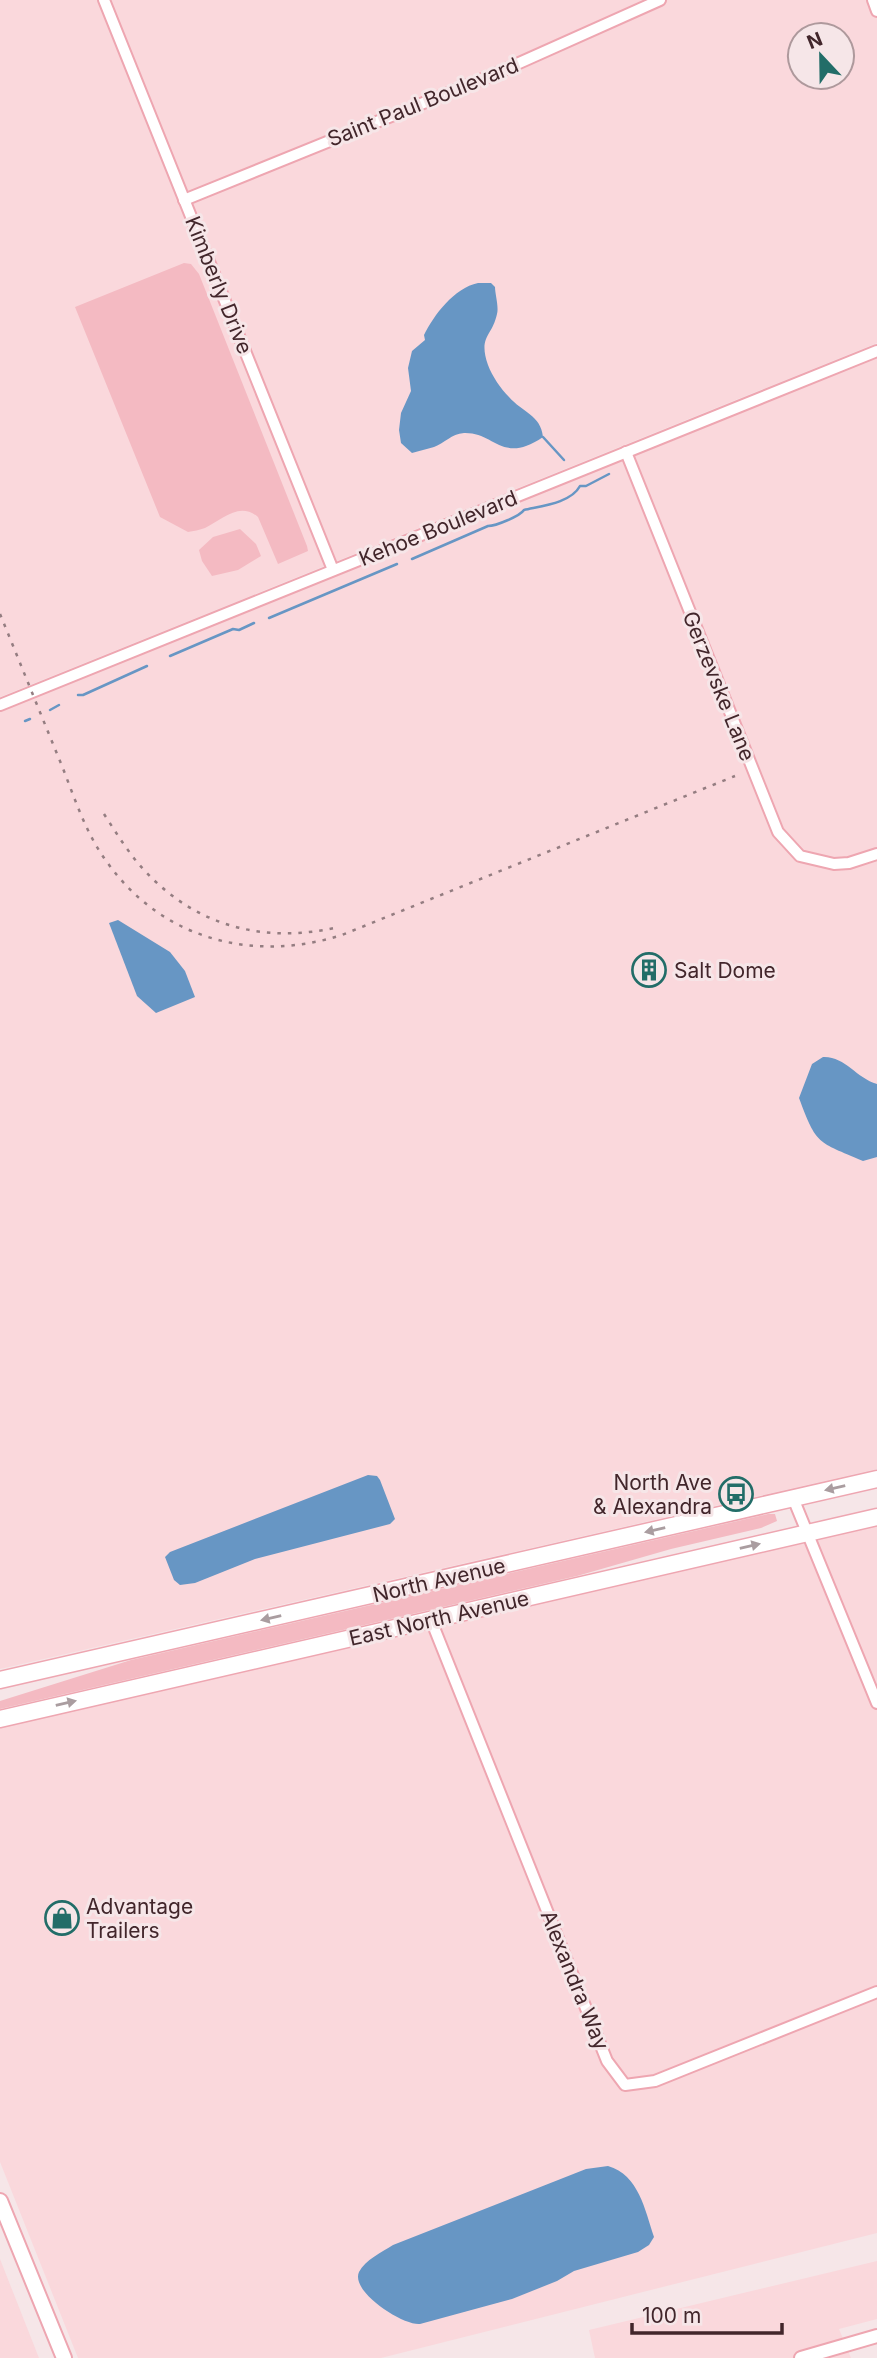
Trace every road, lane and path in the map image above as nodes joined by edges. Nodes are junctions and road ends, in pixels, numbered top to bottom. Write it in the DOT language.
graph roads {
  1 [pos="104,0"];
  2 [pos="660,0"];
  3 [pos="873,0"];
  4 [pos="877,11"];
  5 [pos="184,200"];
  6 [pos="877,351"];
  7 [pos="626,452"];
  8 [pos="333,570"];
  9 [pos="0,705"];
  10 [pos="877,854"];
  11 [pos="877,1479"];
  12 [pos="793,1498"];
  13 [pos="877,1517"];
  14 [pos="807,1533"];
  15 [pos="431,1620"];
  16 [pos="0,1680"];
  17 [pos="877,1703"];
  18 [pos="0,1719"];
  19 [pos="877,1992"];
  20 [pos="0,2201"];
  21 [pos="877,2336"];
  22 [pos="63,2356"];
  23 [pos="801,2358"];
  1 -- 5 [label="street, Kimberly Drive"];
  2 -- 5 [label="street, Saint Paul Boulevard"];
  3 -- 4 [label="street"];
  5 -- 8 [label="street, Kimberly Drive"];
  6 -- 7 [label="street, Kehoe Boulevard"];
  7 -- 8 [label="street, Kehoe Boulevard"];
  7 -- 10 [label="street, Gerzevske Lane"];
  8 -- 9 [label="street, Kehoe Boulevard"];
  11 -- 12 [label="main road, North Avenue, one-way"];
  12 -- 14 [label="street"];
  12 -- 16 [label="main road, North Avenue, one-way"];
  13 -- 14 [label="main road, East North Avenue"];
  15 -- 14 [label="main road, East North Avenue, one-way"];
  14 -- 17 [label="street"];
  18 -- 15 [label="main road, East North Avenue, one-way"];
  15 -- 19 [label="street, Alexandra Way"];
  20 -- 22 [label="main road"];
  21 -- 23 [label="street"];
}
